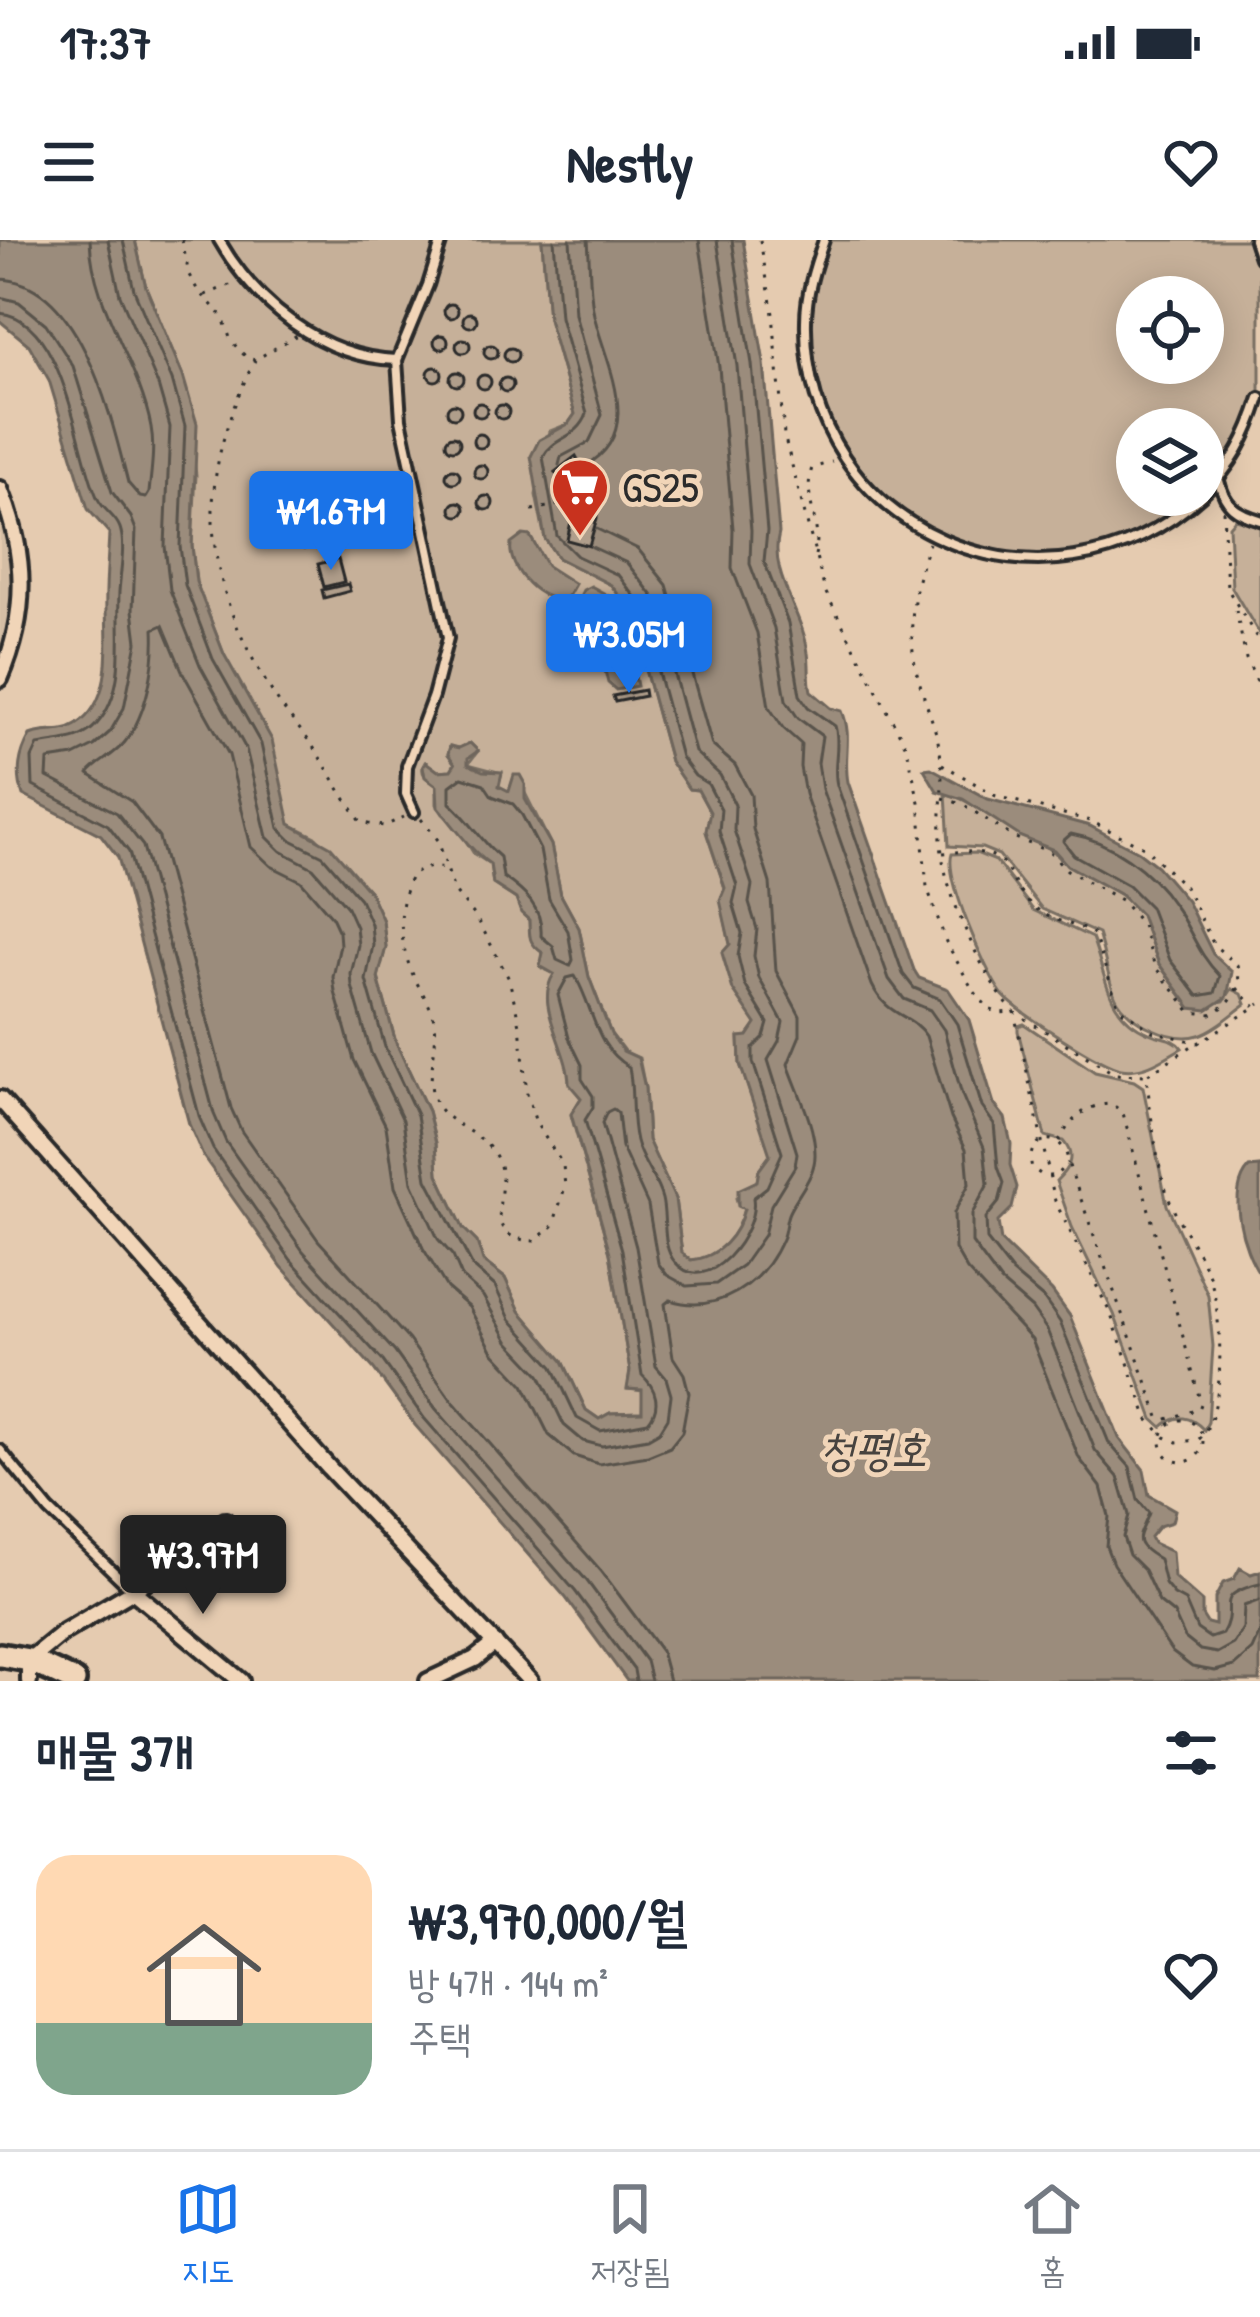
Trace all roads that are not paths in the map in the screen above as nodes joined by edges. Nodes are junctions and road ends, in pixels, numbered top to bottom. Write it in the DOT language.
graph roads {
  1 [pos="219,240"];
  2 [pos="442,240"];
  3 [pos="824,240"];
  4 [pos="1255,240"];
  5 [pos="1260,258"];
  6 [pos="397,360"];
  7 [pos="1260,398"];
  8 [pos="1224,472"];
  9 [pos="0,489"];
  10 [pos="1224,500"];
  11 [pos="1178,516"];
  12 [pos="1260,520"];
  13 [pos="0,679"];
  14 [pos="414,812"];
  15 [pos="0,1099"];
  16 [pos="0,1450"];
  17 [pos="225,1521"];
  18 [pos="133,1591"];
  19 [pos="495,1643"];
  20 [pos="0,1655"];
  21 [pos="29,1670"];
  22 [pos="8,1681"];
  23 [pos="74,1681"];
  24 [pos="241,1681"];
  25 [pos="428,1681"];
  26 [pos="530,1681"];
  1 -- 6 [label="lane"];
  2 -- 6 [label="lane"];
  3 -- 11 [label="lane"];
  4 -- 5 [label="lane"];
  6 -- 14 [label="lane"];
  7 -- 8 [label="lane"];
  9 -- 13 [label="street"];
  10 -- 12 [label="lane"];
  15 -- 19 [label="street"];
  16 -- 18 [label="lane"];
  17 -- 18 [label="street"];
  18 -- 21 [label="street"];
  18 -- 24 [label="street"];
  19 -- 25 [label="street"];
  19 -- 26 [label="street"];
  20 -- 21 [label="main road"];
  21 -- 22 [label="main road"];
  21 -- 23 [label="main road"];
}
